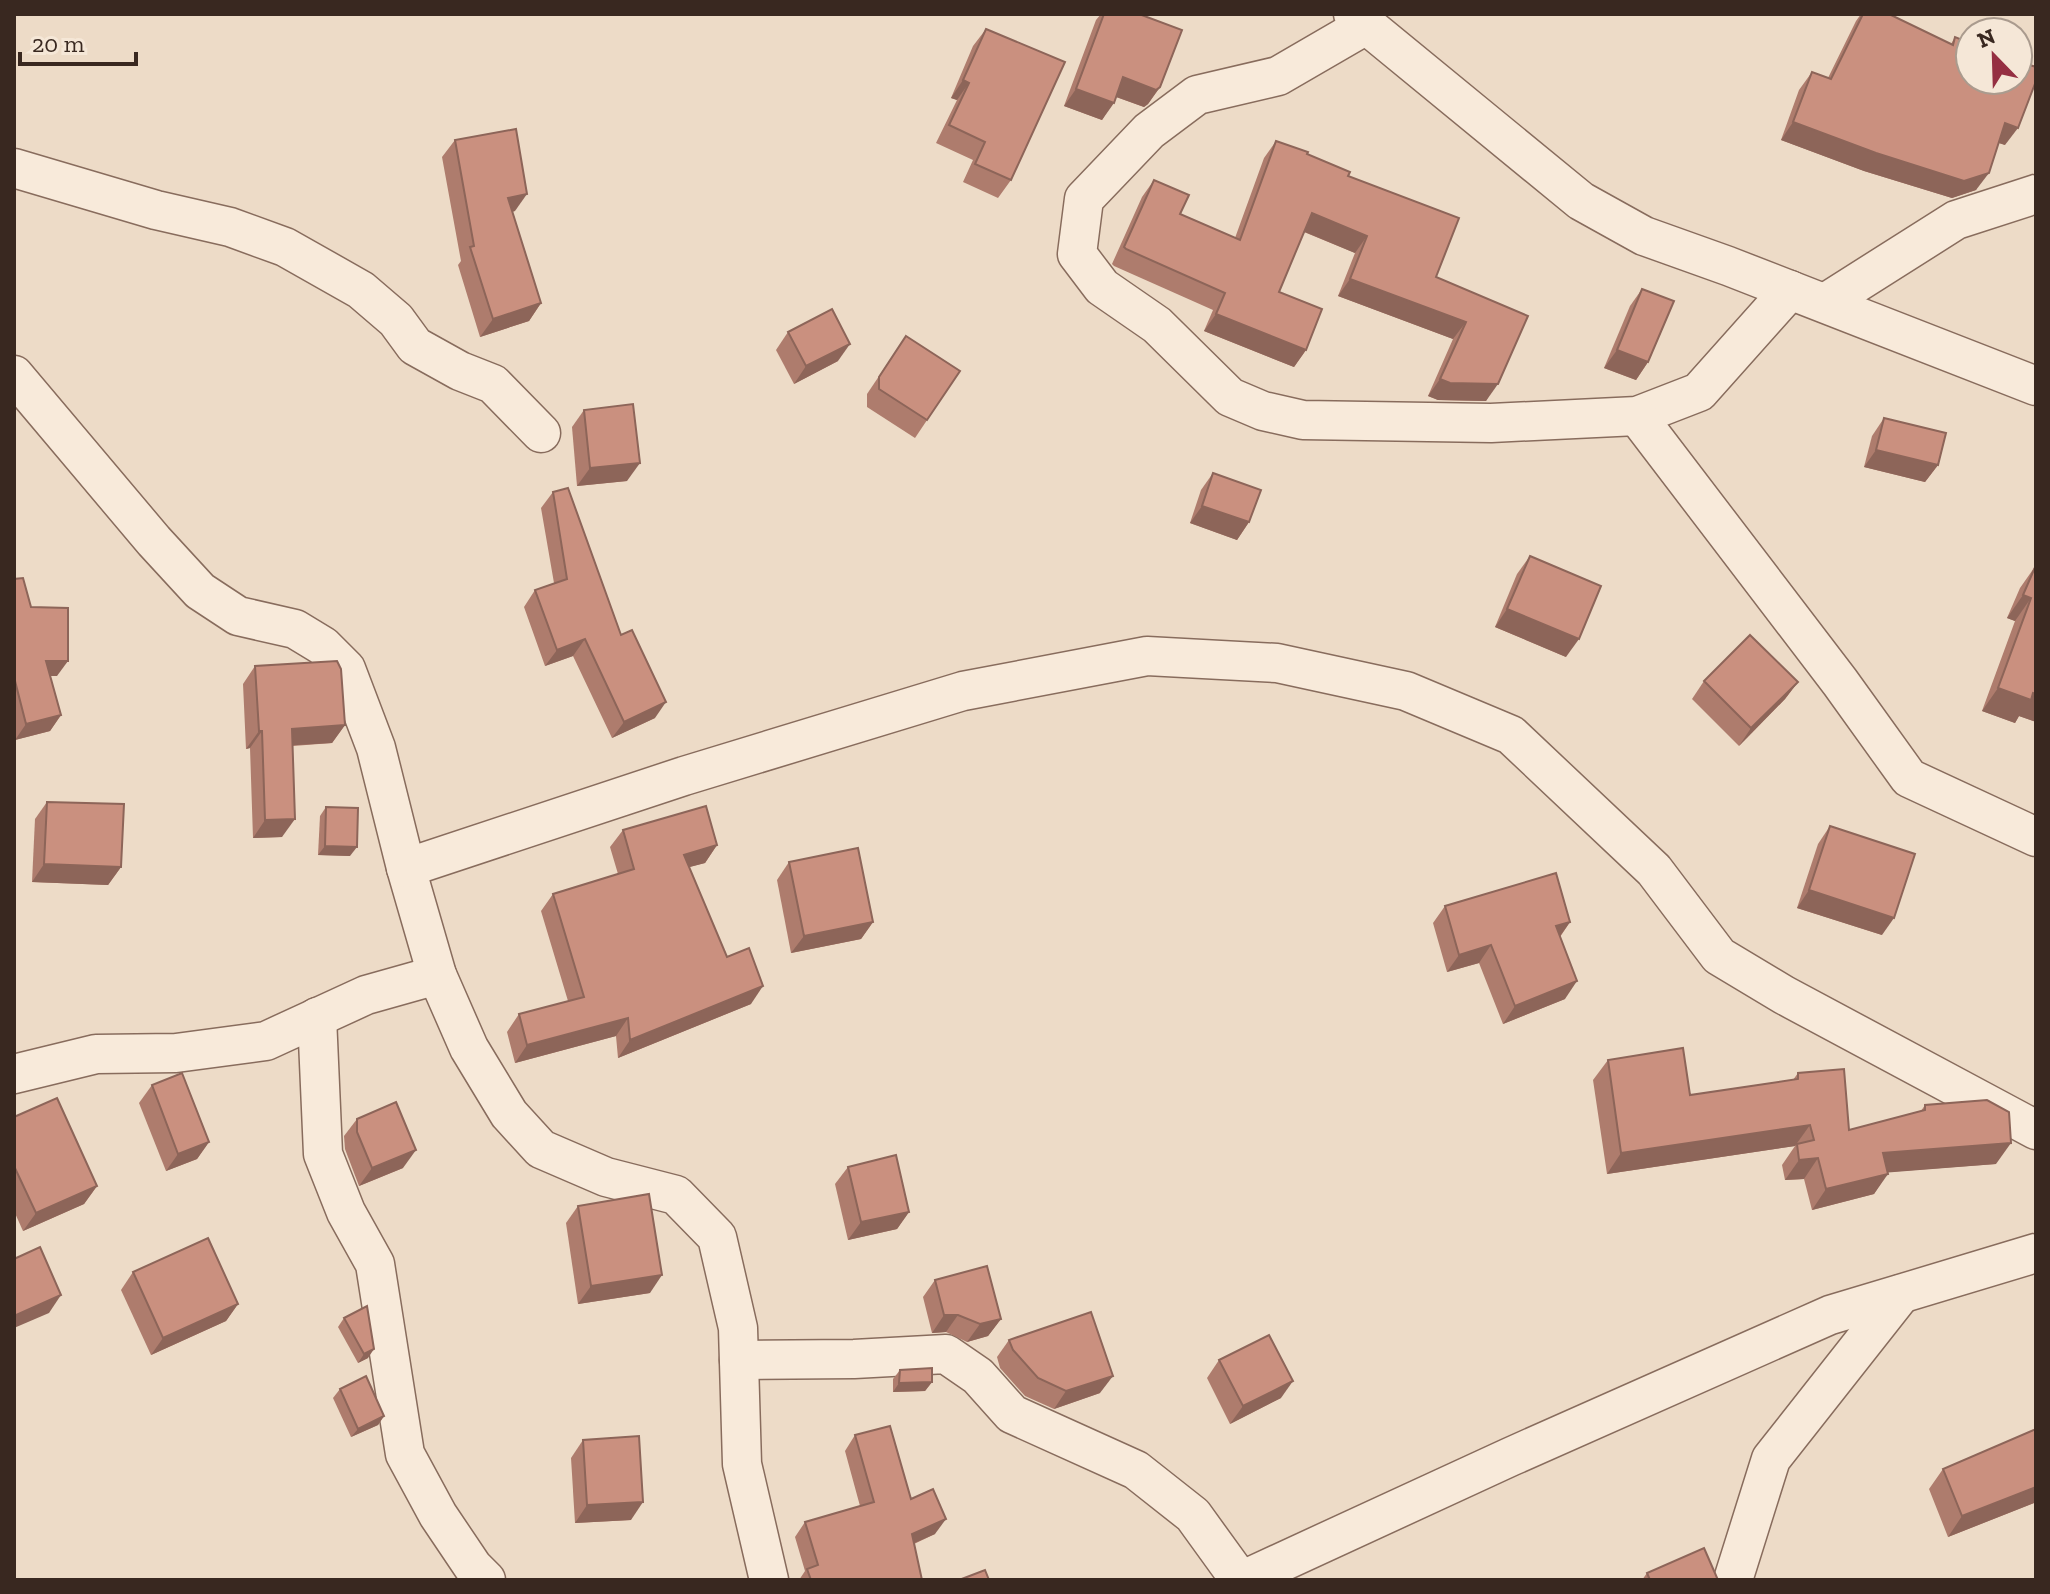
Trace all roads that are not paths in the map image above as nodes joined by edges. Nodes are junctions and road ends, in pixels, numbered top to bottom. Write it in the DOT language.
graph roads {
  1 [pos="1360,19"];
  2 [pos="14,168"];
  3 [pos="2036,194"];
  4 [pos="1808,297"];
  5 [pos="14,375"];
  6 [pos="2036,386"];
  7 [pos="1637,416"];
  8 [pos="541,433"];
  9 [pos="2036,837"];
  10 [pos="406,868"];
  11 [pos="437,975"];
  12 [pos="317,1017"];
  13 [pos="14,1074"];
  14 [pos="2036,1130"];
  15 [pos="2036,1253"];
  16 [pos="1901,1294"];
  17 [pos="739,1360"];
  18 [pos="486,1580"];
  19 [pos="769,1580"];
  20 [pos="1242,1580"];
  21 [pos="1733,1580"];
  1 -- 4 [label="street"];
  1 -- 7 [label="street"];
  2 -- 8 [label="street"];
  3 -- 4 [label="street"];
  4 -- 6 [label="street"];
  4 -- 7 [label="street"];
  5 -- 10 [label="street"];
  7 -- 9 [label="street"];
  10 -- 11 [label="street"];
  10 -- 14 [label="street"];
  11 -- 12 [label="street"];
  11 -- 17 [label="street"];
  12 -- 13 [label="street"];
  12 -- 18 [label="street"];
  15 -- 16 [label="street"];
  16 -- 20 [label="street"];
  16 -- 21 [label="street"];
  17 -- 19 [label="street"];
  17 -- 20 [label="street"];
}
